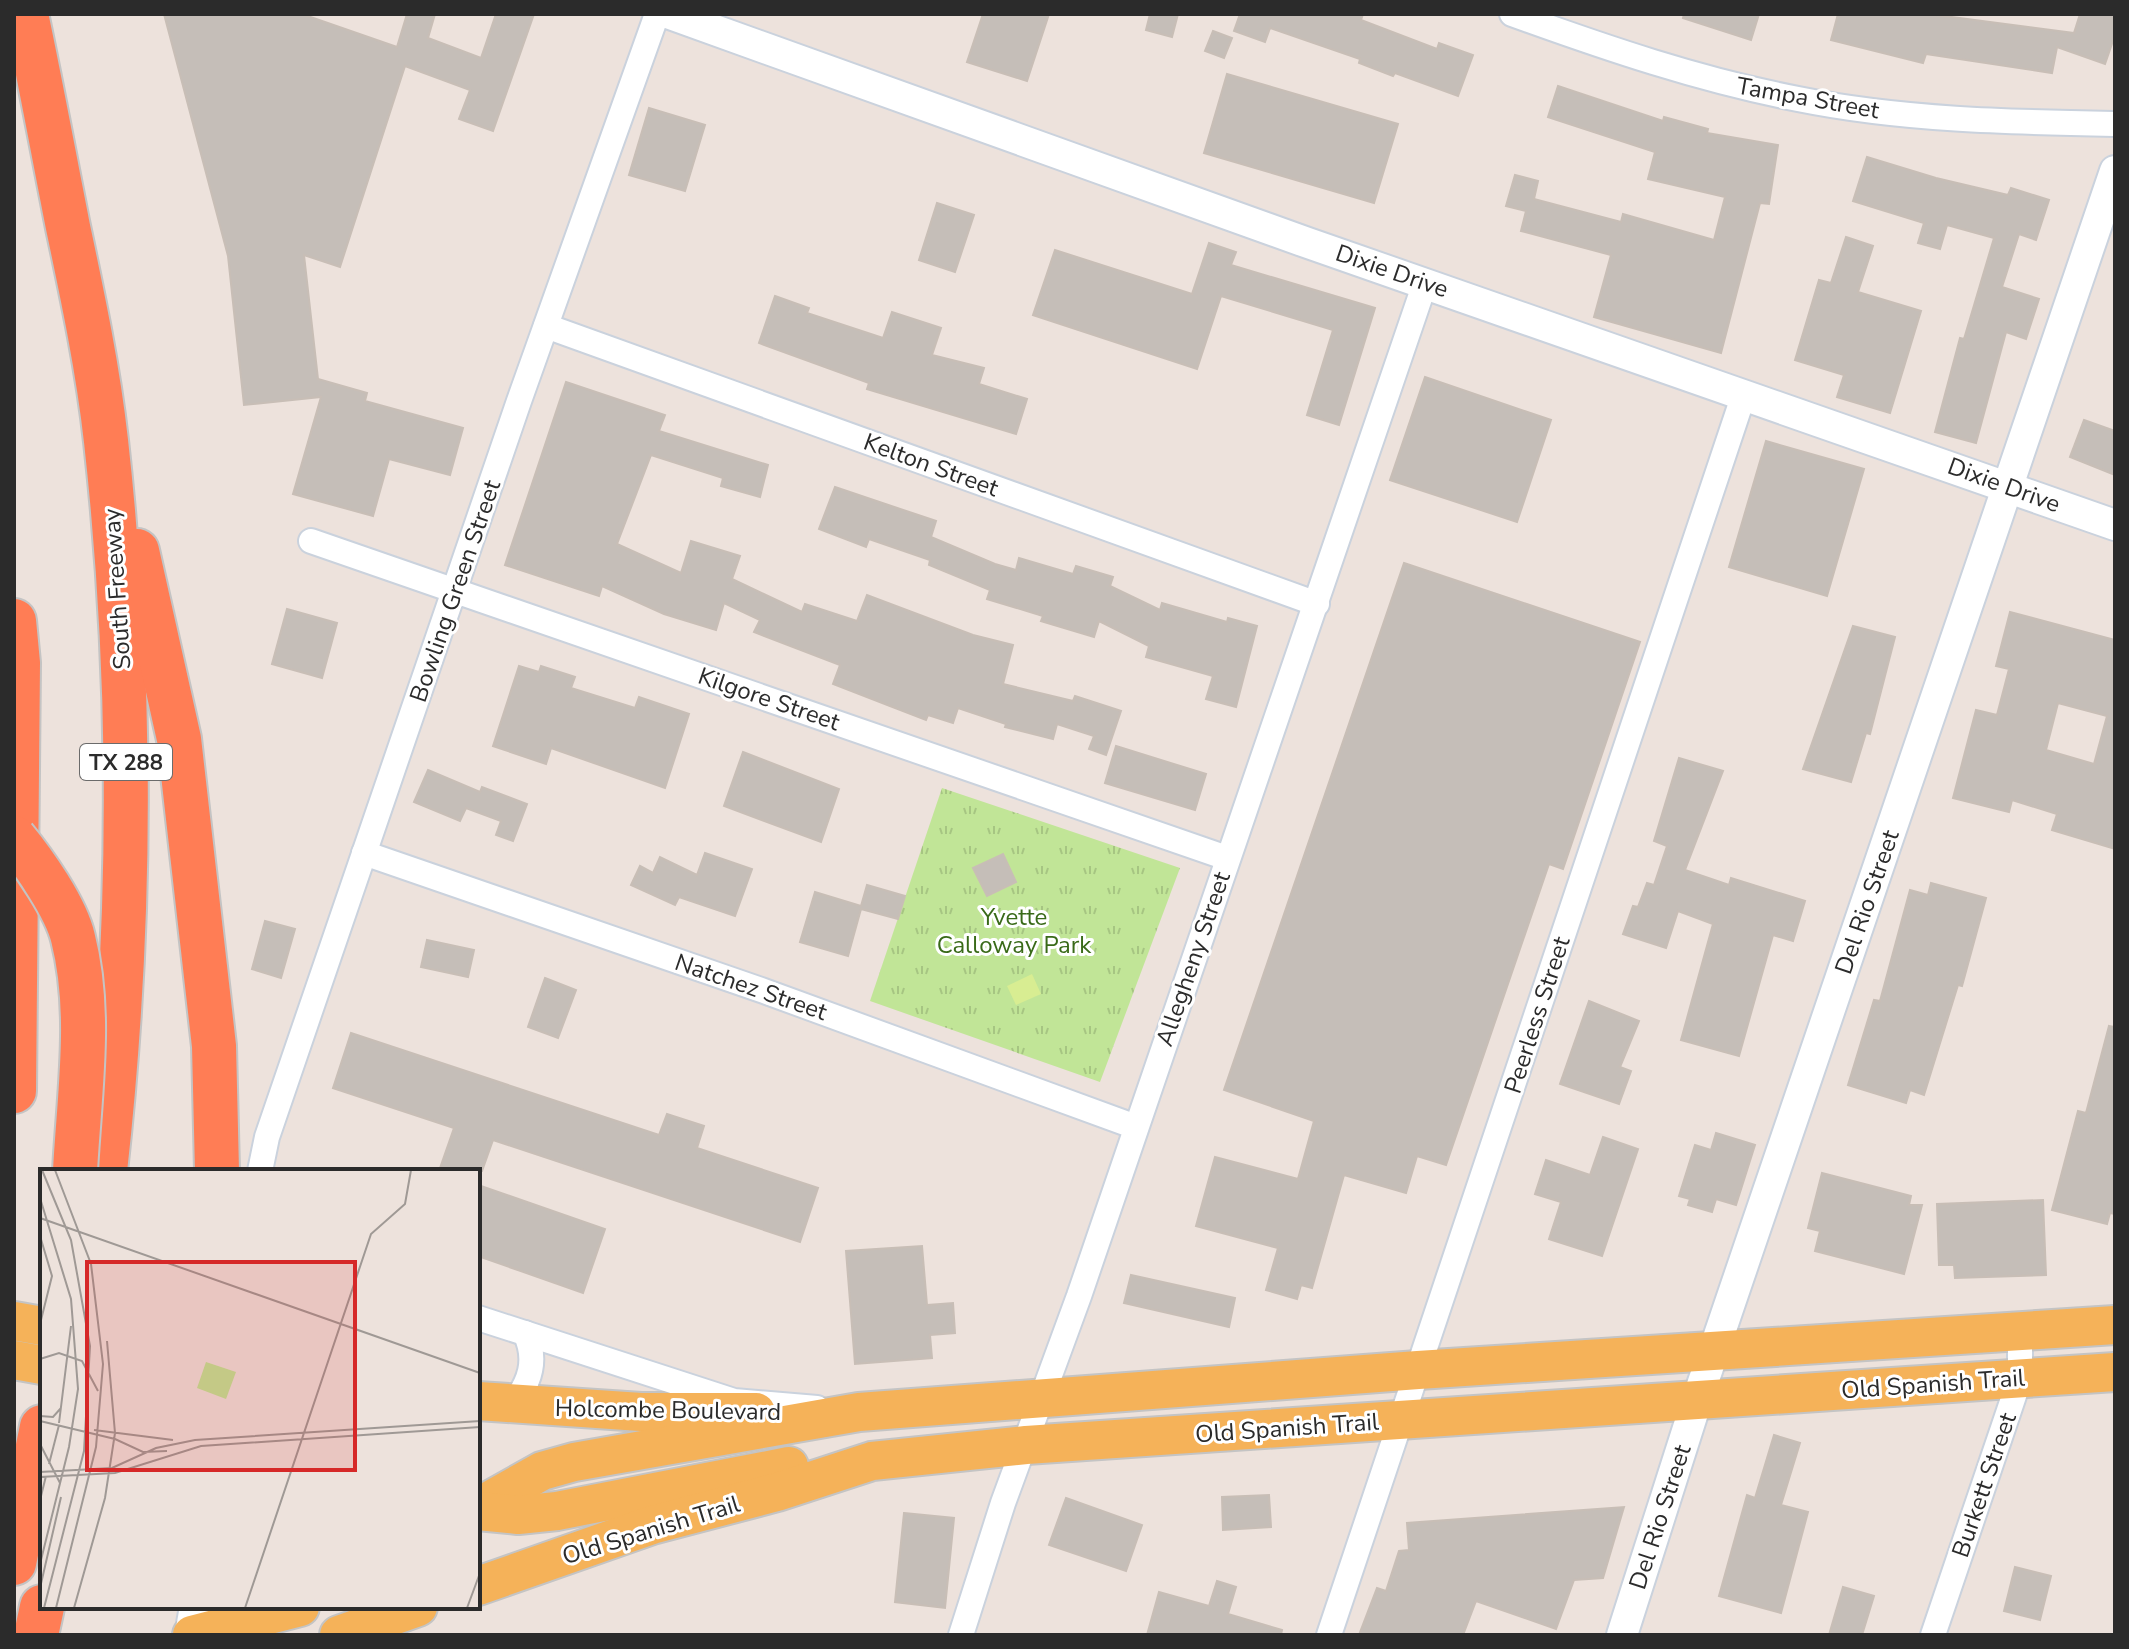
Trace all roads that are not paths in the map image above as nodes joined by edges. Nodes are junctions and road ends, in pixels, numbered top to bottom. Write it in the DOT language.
graph roads {
  1 [pos="26,14"];
  2 [pos="657,14"];
  3 [pos="670,14"];
  4 [pos="1512,14"];
  5 [pos="2115,124"];
  6 [pos="2115,171"];
  7 [pos="1425,283"];
  8 [pos="546,326"];
  9 [pos="94,353"];
  10 [pos="1744,394"];
  11 [pos="2009,487"];
  12 [pos="2115,525"];
  13 [pos="311,541"];
  14 [pos="456,591"];
  15 [pos="1317,604"];
  16 [pos="14,621"];
  17 [pos="14,838"];
  18 [pos="364,853"];
  19 [pos="1227,858"];
  20 [pos="14,1091"];
  21 [pos="1136,1127"];
  22 [pos="75,1169"];
  23 [pos="105,1169"];
  24 [pos="217,1169"];
  25 [pos="260,1169"];
  26 [pos="480,1319"];
  27 [pos="14,1321"];
  28 [pos="2115,1325"];
  29 [pos="40,1326"];
  30 [pos="2020,1332"];
  31 [pos="525,1333"];
  32 [pos="1714,1351"];
  33 [pos="14,1360"];
  34 [pos="40,1365"];
  35 [pos="1418,1370"];
  36 [pos="2115,1372"];
  37 [pos="2020,1378"];
  38 [pos="1043,1398"];
  39 [pos="1697,1400"];
  40 [pos="495,1403"];
  41 [pos="859,1412"];
  42 [pos="1401,1420"];
  43 [pos="40,1437"];
  44 [pos="1026,1445"];
  45 [pos="872,1461"];
  46 [pos="480,1508"];
  47 [pos="480,1509"];
  48 [pos="14,1563"];
  49 [pos="480,1585"];
  50 [pos="42,1609"];
  51 [pos="197,1609"];
  52 [pos="292,1609"];
  53 [pos="412,1609"];
  54 [pos="36,1635"];
  55 [pos="192,1635"];
  56 [pos="339,1635"];
  57 [pos="961,1635"];
  58 [pos="1329,1635"];
  59 [pos="1622,1635"];
  60 [pos="1933,1635"];
  1 -- 9 [label="highway, South Freeway / TX 288"];
  2 -- 8 [label="street, Bowling Green Street"];
  3 -- 7 [label="street, Dixie Drive"];
  4 -- 5 [label="street, Tampa Street"];
  6 -- 11 [label="street, Del Rio Street"];
  7 -- 10 [label="street, Dixie Drive"];
  7 -- 15 [label="street, Allegheny Street"];
  8 -- 14 [label="street, Bowling Green Street"];
  8 -- 15 [label="street, Kelton Street"];
  9 -- 23 [label="highway, South Freeway / TX 288"];
  9 -- 24 [label="highway"];
  10 -- 11 [label="street, Dixie Drive"];
  10 -- 35 [label="street, Peerless Street"];
  11 -- 12 [label="street, Dixie Drive"];
  11 -- 32 [label="street, Del Rio Street"];
  13 -- 14 [label="street, Kilgore Street"];
  14 -- 18 [label="street, Bowling Green Street"];
  14 -- 19 [label="street, Kilgore Street"];
  15 -- 19 [label="street, Allegheny Street"];
  16 -- 20 [label="highway"];
  17 -- 22 [label="highway, bridge"];
  18 -- 21 [label="street, Natchez Street"];
  18 -- 25 [label="street, Bowling Green Street"];
  19 -- 21 [label="street, Allegheny Street"];
  21 -- 38 [label="street, Allegheny Street"];
  26 -- 31 [label="street"];
  27 -- 29 [label="main road"];
  28 -- 30 [label="main road, Old Spanish Trail"];
  30 -- 32 [label="main road, Old Spanish Trail"];
  30 -- 37 [label="street, Burkett Street"];
  31 -- 40 [label="street"];
  31 -- 41 [label="street"];
  32 -- 35 [label="main road, Old Spanish Trail"];
  32 -- 39 [label="street, Del Rio Street"];
  33 -- 34 [label="main road"];
  35 -- 38 [label="main road, Old Spanish Trail"];
  35 -- 42 [label="street, Peerless Street"];
  36 -- 37 [label="main road, Old Spanish Trail"];
  37 -- 39 [label="main road, Old Spanish Trail"];
  37 -- 60 [label="street, Burkett Street"];
  38 -- 41 [label="main road, Old Spanish Trail"];
  38 -- 44 [label="street, Allegheny Street"];
  39 -- 42 [label="main road, Old Spanish Trail"];
  39 -- 59 [label="street, Del Rio Street"];
  40 -- 41 [label="main road, Holcombe Boulevard"];
  41 -- 46 [label="main road, Old Spanish Trail"];
  42 -- 44 [label="main road, Old Spanish Trail"];
  42 -- 58 [label="street, Peerless Street"];
  43 -- 48 [label="highway"];
  44 -- 45 [label="main road, Old Spanish Trail"];
  44 -- 57 [label="street, Allegheny Street"];
  45 -- 47 [label="main road"];
  45 -- 49 [label="main road, Old Spanish Trail"];
  50 -- 54 [label="highway"];
  51 -- 55 [label="main road"];
  52 -- 55 [label="main road"];
  53 -- 56 [label="main road"];
}
